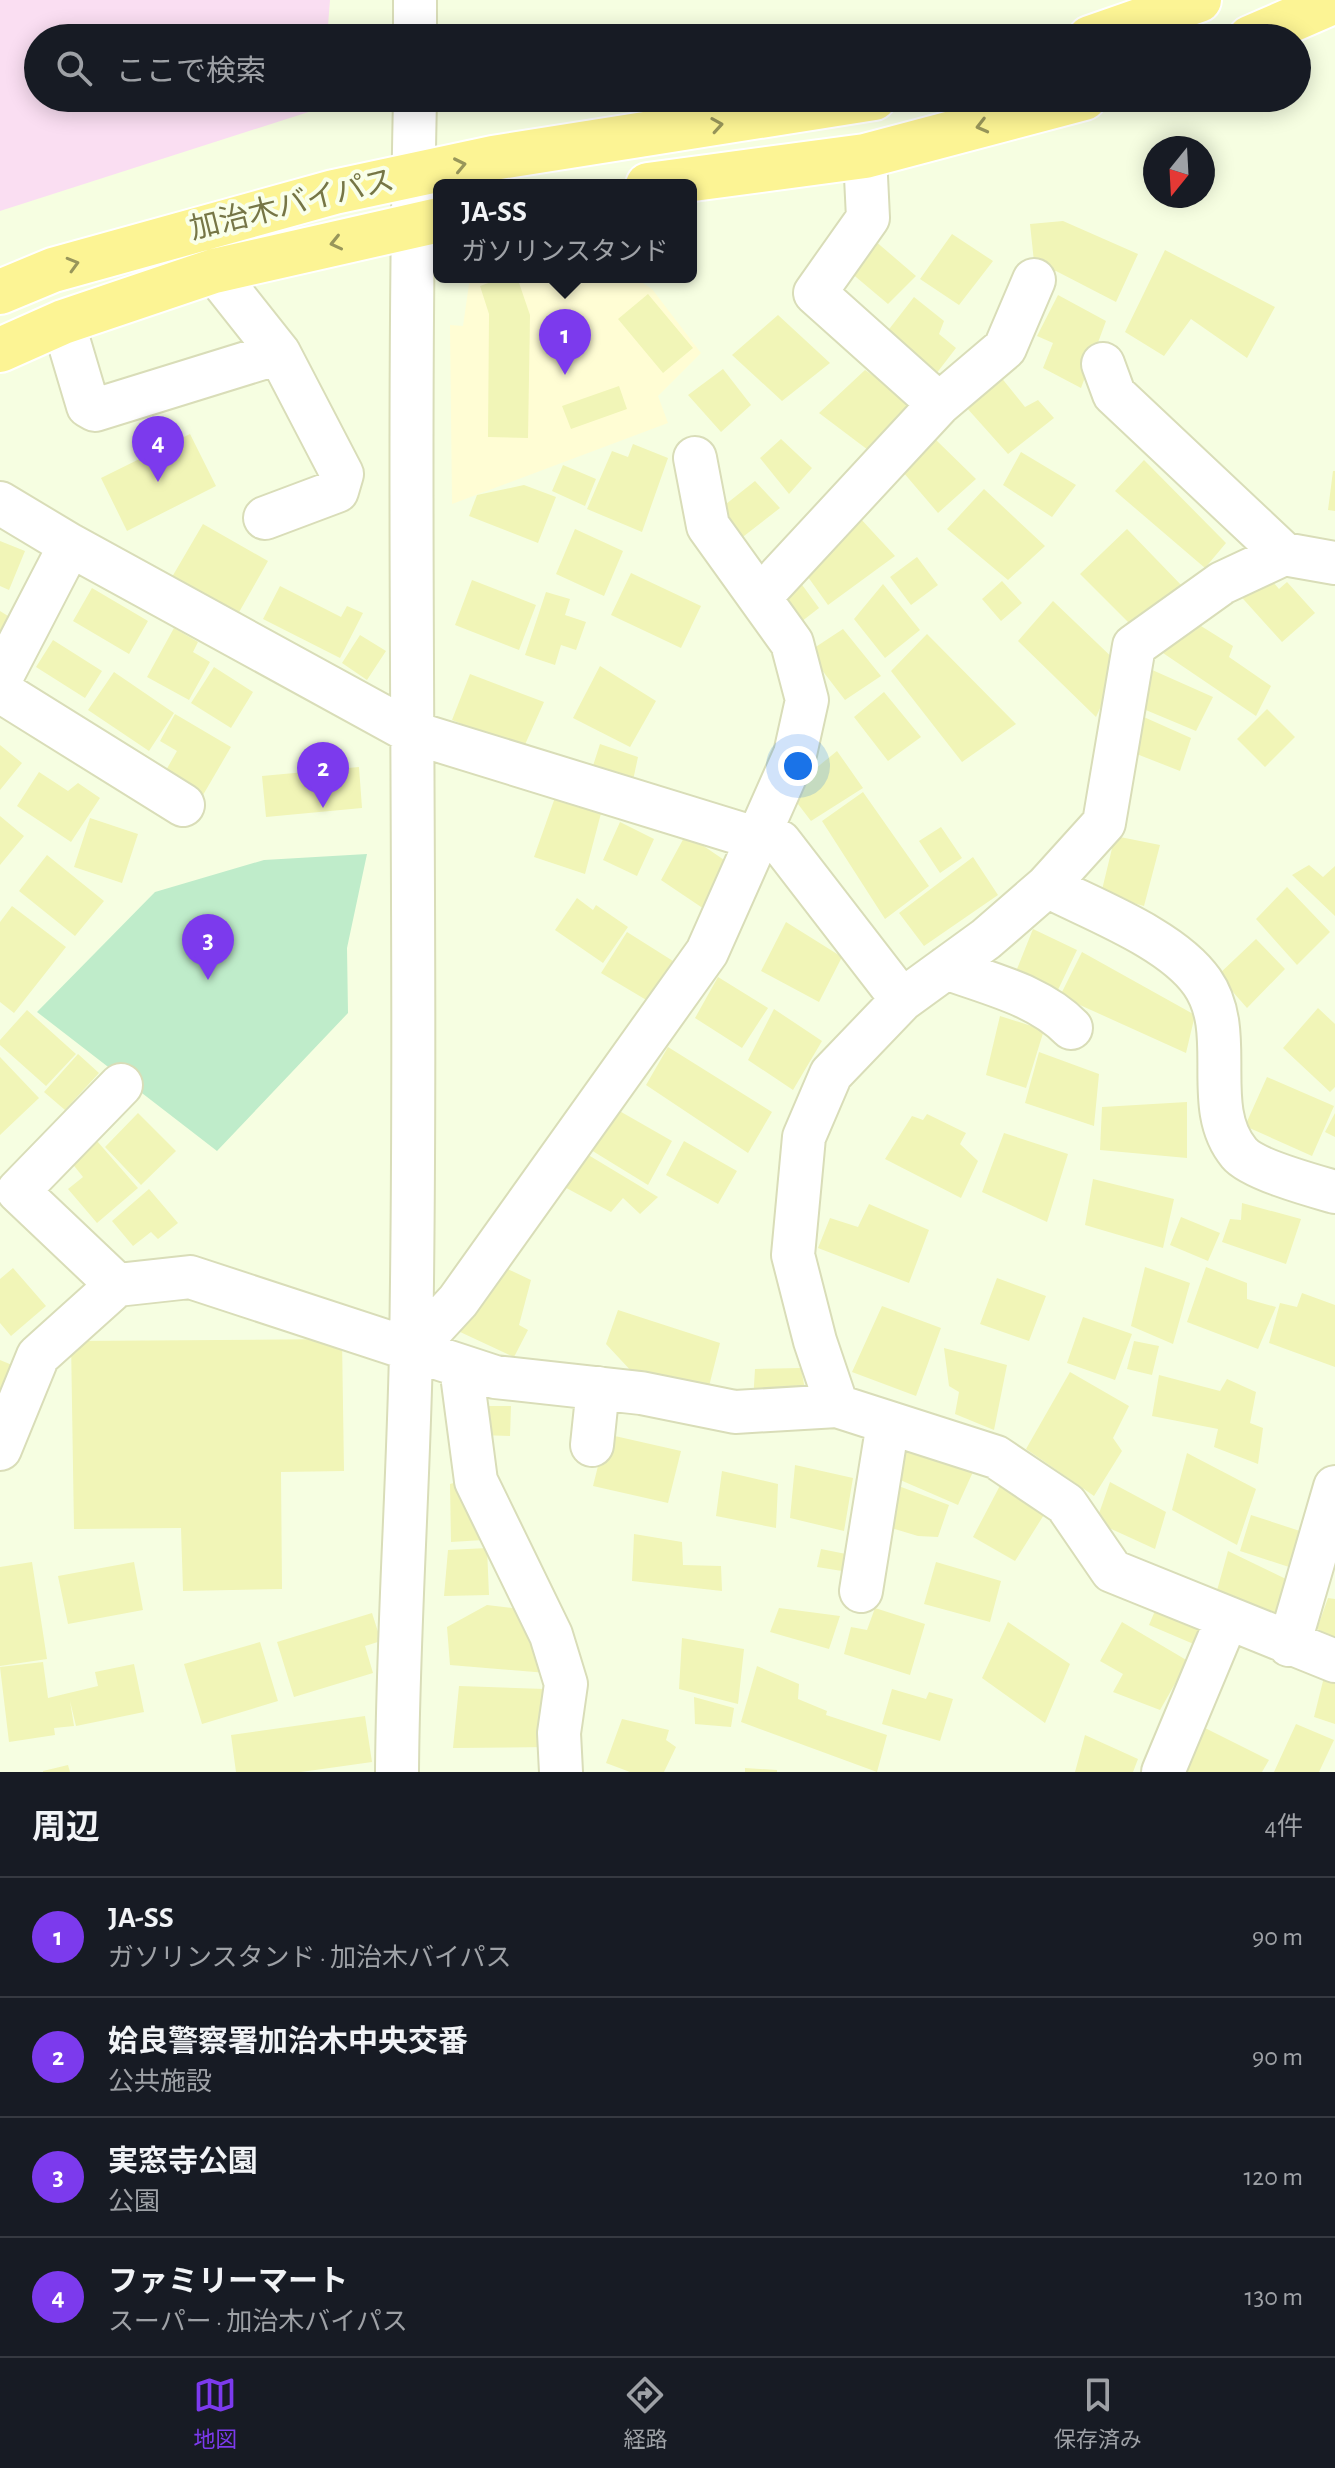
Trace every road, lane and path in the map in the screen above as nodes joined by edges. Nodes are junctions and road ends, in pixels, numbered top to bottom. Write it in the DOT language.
graph roads {
  1 [pos="415,0"];
  2 [pos="1199,0"];
  3 [pos="1335,1"];
  4 [pos="415,24"];
  5 [pos="1130,24"];
  6 [pos="1282,24"];
  7 [pos="415,112"];
  8 [pos="785,112"];
  9 [pos="1031,112"];
  10 [pos="865,156"];
  11 [pos="413,174"];
  12 [pos="693,179"];
  13 [pos="426,223"];
  14 [pos="214,271"];
  15 [pos="1034,280"];
  16 [pos="0,292"];
  17 [pos="63,322"];
  18 [pos="0,350"];
  19 [pos="279,353"];
  20 [pos="1103,364"];
  21 [pos="939,404"];
  22 [pos="695,458"];
  23 [pos="0,503"];
  24 [pos="265,518"];
  25 [pos="70,545"];
  26 [pos="1284,554"];
  27 [pos="1335,563"];
  28 [pos="761,596"];
  29 [pos="0,680"];
  30 [pos="0,691"];
  31 [pos="411,732"];
  32 [pos="183,805"];
  33 [pos="758,839"];
  34 [pos="1047,886"];
  35 [pos="946,968"];
  36 [pos="902,1000"];
  37 [pos="1071,1028"];
  38 [pos="121,1085"];
  39 [pos="1335,1192"];
  40 [pos="117,1285"];
  41 [pos="411,1352"];
  42 [pos="461,1367"];
  43 [pos="598,1388"];
  44 [pos="837,1406"];
  45 [pos="888,1423"];
  46 [pos="592,1445"];
  47 [pos="0,1449"];
  48 [pos="1335,1487"];
  49 [pos="861,1591"];
  50 [pos="1227,1619"];
  51 [pos="1289,1645"];
  52 [pos="1335,1661"];
  53 [pos="397,1772"];
  54 [pos="561,1772"];
  55 [pos="1163,1772"];
  1 -- 4 [label="street"];
  2 -- 5 [label="highway"];
  3 -- 6 [label="highway"];
  7 -- 11 [label="street"];
  11 -- 8 [label="highway, 加治木バイパス, one-way"];
  9 -- 10 [label="highway, one-way"];
  10 -- 12 [label="highway"];
  10 -- 21 [label="street"];
  11 -- 13 [label="street"];
  16 -- 11 [label="highway, 加治木バイパス, one-way"];
  13 -- 14 [label="highway, 加治木バイパス, one-way"];
  13 -- 31 [label="street"];
  14 -- 17 [label="highway, 加治木バイパス"];
  14 -- 19 [label="street"];
  15 -- 21 [label="street"];
  17 -- 18 [label="highway, 加治木バイパス"];
  17 -- 19 [label="street"];
  19 -- 24 [label="street"];
  20 -- 26 [label="street"];
  21 -- 28 [label="street"];
  22 -- 28 [label="street"];
  23 -- 25 [label="street"];
  25 -- 29 [label="street"];
  25 -- 31 [label="street"];
  26 -- 27 [label="street"];
  26 -- 34 [label="street"];
  28 -- 33 [label="street"];
  30 -- 32 [label="street"];
  31 -- 33 [label="street"];
  31 -- 41 [label="street"];
  33 -- 36 [label="street"];
  33 -- 41 [label="street"];
  34 -- 35 [label="street"];
  34 -- 39 [label="street"];
  35 -- 36 [label="street"];
  35 -- 37 [label="street"];
  36 -- 44 [label="street"];
  38 -- 40 [label="street"];
  40 -- 41 [label="street"];
  40 -- 47 [label="street"];
  41 -- 42 [label="street"];
  41 -- 53 [label="street"];
  42 -- 43 [label="street"];
  42 -- 54 [label="street"];
  43 -- 44 [label="street"];
  43 -- 46 [label="street"];
  44 -- 45 [label="street"];
  45 -- 49 [label="street"];
  45 -- 50 [label="street"];
  48 -- 51 [label="street"];
  50 -- 51 [label="street"];
  50 -- 55 [label="street"];
  51 -- 52 [label="street"];
}
